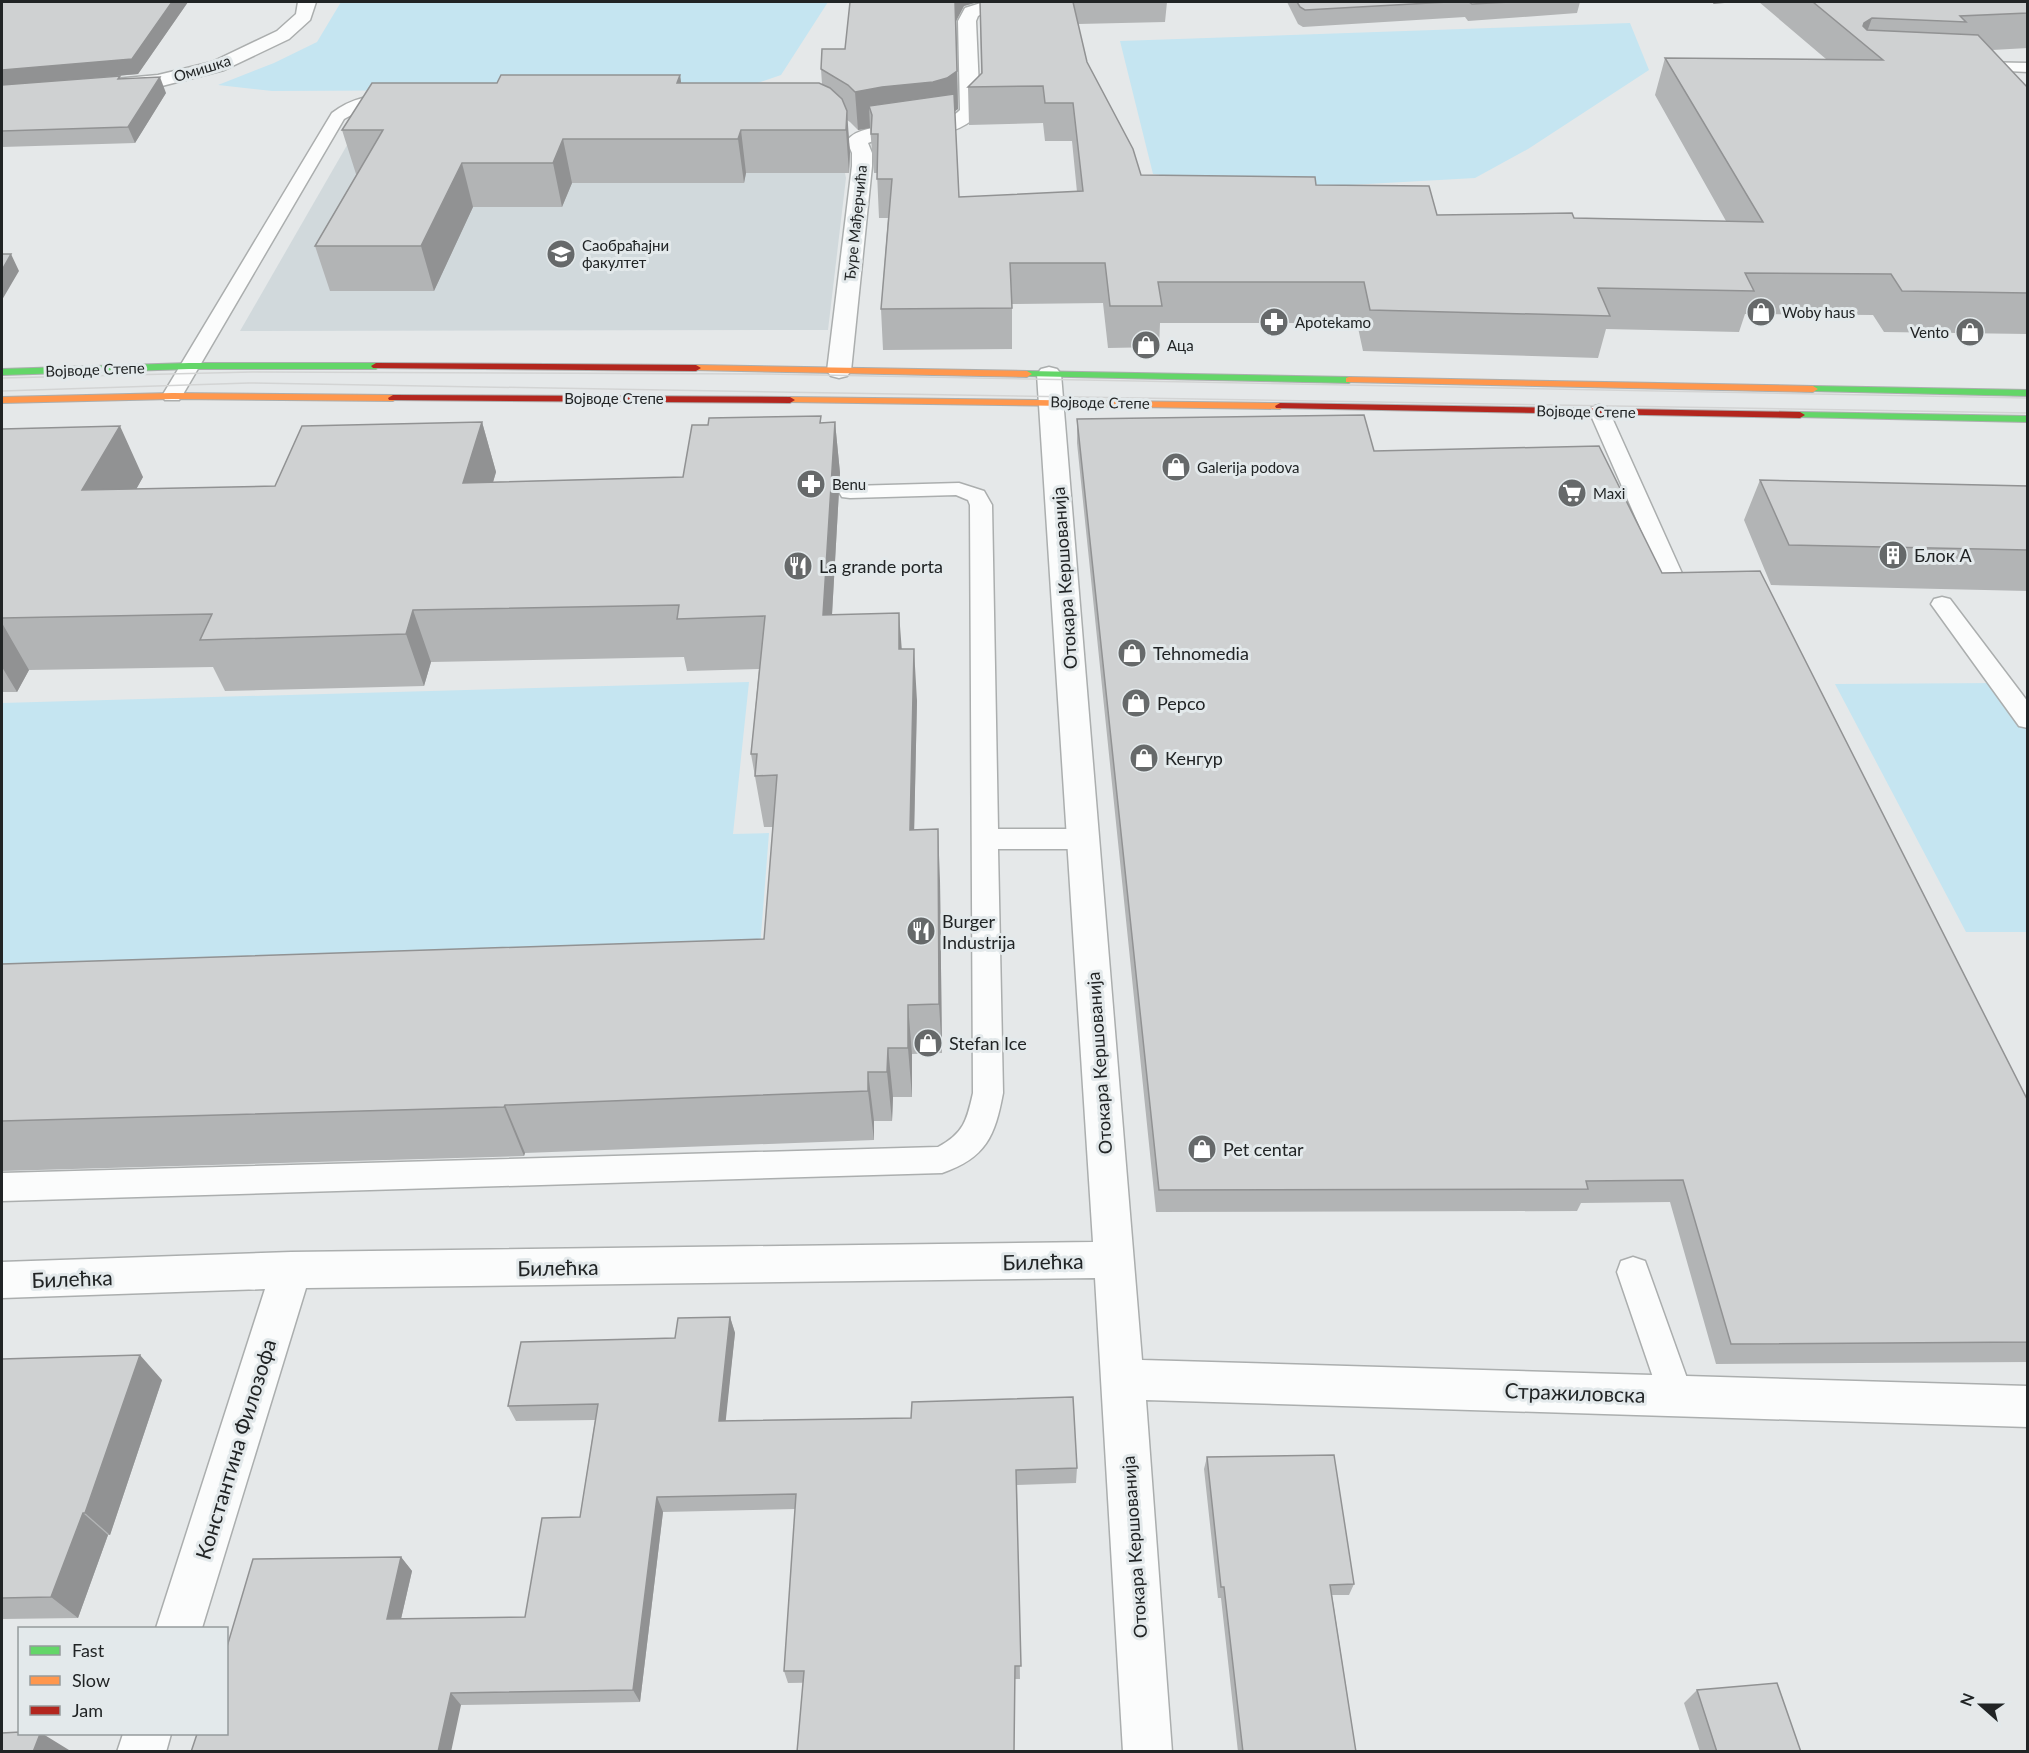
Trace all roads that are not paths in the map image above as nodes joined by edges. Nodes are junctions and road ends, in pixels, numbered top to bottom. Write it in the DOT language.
graph roads {
  1 [pos="307,2"];
  2 [pos="1091,2"];
  3 [pos="1960,66"];
  4 [pos="2028,68"];
  5 [pos="102,86"];
  6 [pos="408,98"];
  7 [pos="189,366"];
  8 [pos="839,371"];
  9 [pos="2,372"];
  10 [pos="1050,388"];
  11 [pos="2028,393"];
  12 [pos="172,396"];
  13 [pos="2,400"];
  14 [pos="1599,411"];
  15 [pos="2028,419"];
  16 [pos="850,492"];
  17 [pos="1672,586"];
  18 [pos="1942,604"];
  19 [pos="2028,720"];
  20 [pos="985,839"];
  21 [pos="1083,839"];
  22 [pos="2,1187"];
  23 [pos="1114,1260"];
  24 [pos="291,1270"];
  25 [pos="1633,1272"];
  26 [pos="2,1280"];
  27 [pos="1123,1378"];
  28 [pos="1676,1395"];
  29 [pos="2028,1407"];
  30 [pos="180,1627"];
  31 [pos="147,1735"];
  32 [pos="141,1752"];
  33 [pos="1148,1752"];
  1 -- 5 [label="street, Омишка"];
  2 -- 8 [label="street, Ђуре Мађерчића"];
  3 -- 4 [label="lane"];
  6 -- 7 [label="lane"];
  7 -- 8 [label="main road, Војводе Степе"];
  7 -- 9 [label="main road, Војводе Степе"];
  7 -- 12 [label="lane"];
  8 -- 10 [label="main road, Војводе Степе"];
  10 -- 11 [label="main road, Војводе Степе"];
  10 -- 12 [label="main road, Војводе Степе"];
  10 -- 14 [label="main road, Војводе Степе"];
  10 -- 21 [label="street, Отокара Кершованија"];
  12 -- 13 [label="main road, Војводе Степе"];
  14 -- 15 [label="main road, Војводе Степе"];
  14 -- 17 [label="lane"];
  16 -- 20 [label="lane"];
  18 -- 19 [label="lane"];
  20 -- 21 [label="lane"];
  20 -- 22 [label="lane"];
  21 -- 23 [label="street, Отокара Кершованија"];
  23 -- 24 [label="street, Билећка"];
  23 -- 27 [label="street, Отокара Кершованија"];
  24 -- 26 [label="street, Билећка"];
  24 -- 30 [label="street, Константина Филозофа"];
  25 -- 28 [label="lane"];
  27 -- 28 [label="street, Стражиловска"];
  27 -- 33 [label="street, Отокара Кершованија"];
  28 -- 29 [label="street, Стражиловска"];
  31 -- 32 [label="street"];
}
